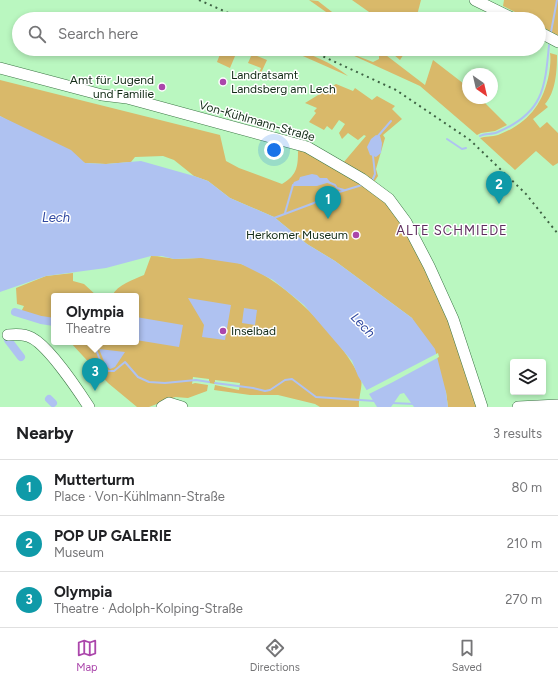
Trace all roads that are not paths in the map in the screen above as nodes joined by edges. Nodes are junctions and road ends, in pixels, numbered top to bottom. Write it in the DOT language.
graph roads {
  1 [pos="474,0"];
  2 [pos="499,12"];
  3 [pos="546,36"];
  4 [pos="558,42"];
  5 [pos="0,68"];
  6 [pos="8,335"];
  7 [pos="558,405"];
  8 [pos="89,407"];
  9 [pos="162,407"];
  10 [pos="182,407"];
  11 [pos="482,407"];
  12 [pos="518,407"];
  1 -- 2 [label="street"];
  3 -- 4 [label="street"];
  5 -- 11 [label="street, Von-Kühlmann-Straße"];
  6 -- 8 [label="street"];
  7 -- 12 [label="street"];
  9 -- 10 [label="street"];
}
